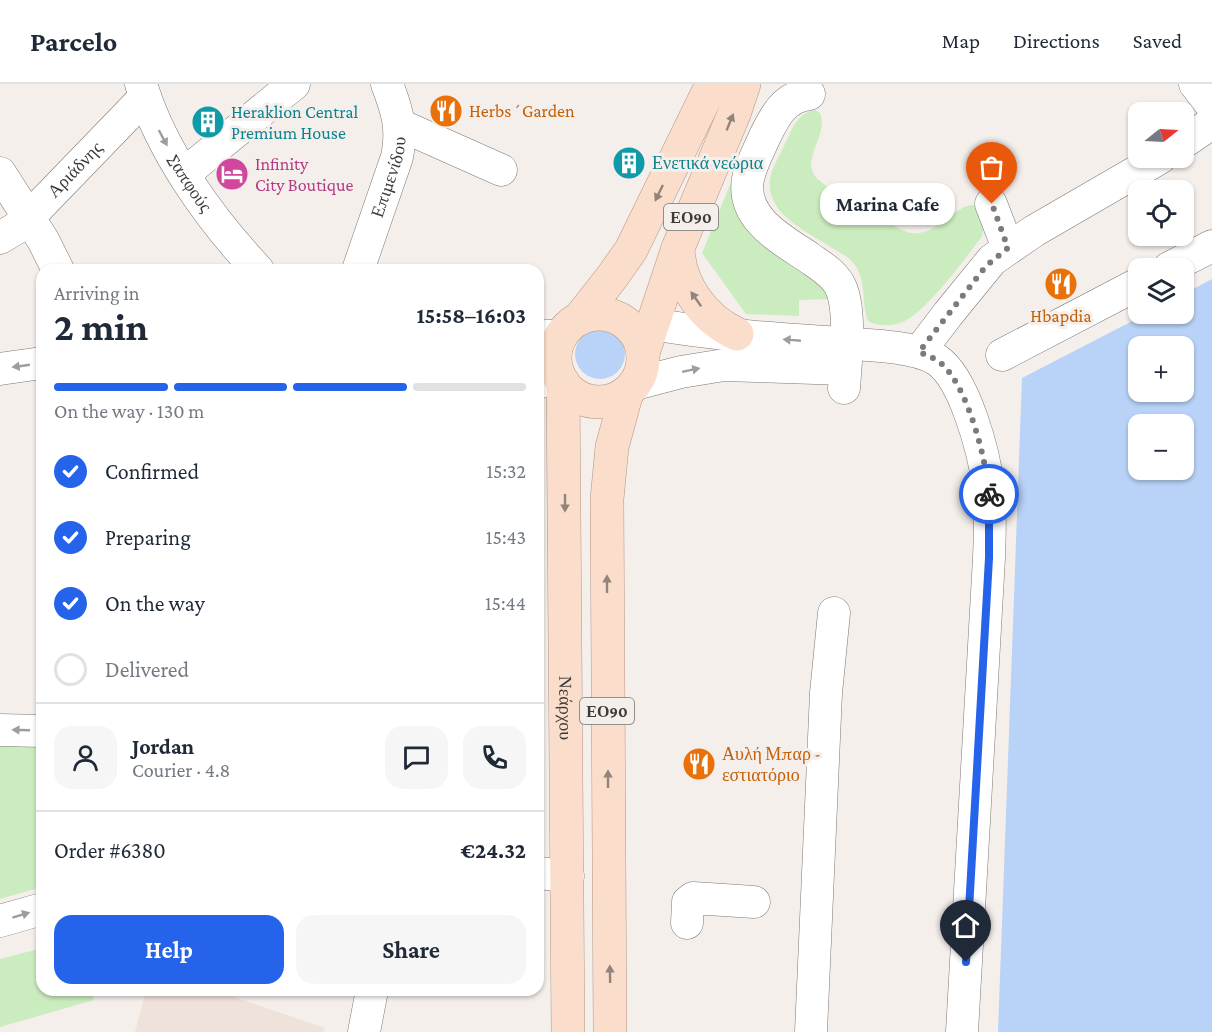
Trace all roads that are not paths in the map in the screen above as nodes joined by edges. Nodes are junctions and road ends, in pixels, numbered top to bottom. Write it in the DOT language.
graph roads {
  1 [pos="294,84"];
  2 [pos="387,84"];
  3 [pos="712,84"];
  4 [pos="744,84"];
  5 [pos="1195,84"];
  6 [pos="143,91"];
  7 [pos="802,96"];
  8 [pos="1212,106"];
  9 [pos="1212,123"];
  10 [pos="400,125"];
  11 [pos="1194,135"];
  12 [pos="1143,168"];
  13 [pos="501,170"];
  14 [pos="0,173"];
  15 [pos="184,174"];
  16 [pos="992,204"];
  17 [pos="29,217"];
  18 [pos="0,238"];
  19 [pos="1212,246"];
  20 [pos="678,248"];
  21 [pos="1008,248"];
  22 [pos="1189,258"];
  23 [pos="55,264"];
  24 [pos="253,264"];
  25 [pos="360,264"];
  26 [pos="1128,289"];
  27 [pos="559,330"];
  28 [pos="737,334"];
  29 [pos="648,338"];
  30 [pos="919,352"];
  31 [pos="1002,356"];
  32 [pos="36,364"];
  33 [pos="846,367"];
  34 [pos="0,369"];
  35 [pos="553,380"];
  36 [pos="627,391"];
  37 [pos="544,430"];
  38 [pos="565,462"];
  39 [pos="834,613"];
  40 [pos="0,730"];
  41 [pos="36,731"];
  42 [pos="553,874"];
  43 [pos="754,902"];
  44 [pos="36,911"];
  45 [pos="0,921"];
  46 [pos="687,923"];
  47 [pos="371,996"];
  48 [pos="364,1032"];
  49 [pos="568,1032"];
  50 [pos="610,1032"];
  51 [pos="811,1032"];
  52 [pos="963,1032"];
  1 -- 15 [label="street"];
  2 -- 10 [label="street, Επιμενίδου"];
  3 -- 27 [label="main road, ΕΟ90, one-way"];
  20 -- 4 [label="main road, ΕΟ90, one-way"];
  5 -- 8 [label="street"];
  6 -- 15 [label="street, Σαπφούς, one-way"];
  6 -- 17 [label="street, Αριάδνης"];
  7 -- 33 [label="street"];
  9 -- 11 [label="street"];
  10 -- 13 [label="street"];
  10 -- 25 [label="street, Επιμενίδου"];
  12 -- 21 [label="street"];
  14 -- 17 [label="street"];
  15 -- 24 [label="street, Σαπφούς"];
  16 -- 21 [label="street"];
  17 -- 18 [label="street, Αριάδνης"];
  17 -- 23 [label="street"];
  19 -- 22 [label="street"];
  28 -- 20 [label="main road, one-way"];
  20 -- 29 [label="main road, ΕΟ90"];
  21 -- 30 [label="street"];
  26 -- 31 [label="street"];
  27 -- 29 [label="main road"];
  27 -- 35 [label="main road, ΕΟ90"];
  28 -- 29 [label="street"];
  33 -- 28 [label="street, one-way"];
  29 -- 36 [label="main road, ΕΟ90"];
  30 -- 33 [label="street"];
  30 -- 52 [label="street"];
  32 -- 34 [label="street, one-way"];
  36 -- 33 [label="street, one-way"];
  35 -- 36 [label="main road"];
  35 -- 38 [label="main road, Νεάρχου / ΕΟ90"];
  50 -- 36 [label="main road, ΕΟ90, one-way"];
  37 -- 38 [label="main road"];
  38 -- 42 [label="main road, Νεάρχου / ΕΟ90, one-way"];
  39 -- 51 [label="street"];
  41 -- 40 [label="street, one-way"];
  42 -- 49 [label="main road, Νεάρχου / ΕΟ90"];
  43 -- 46 [label="street"];
  45 -- 44 [label="street, one-way"];
  47 -- 48 [label="street"];
}
